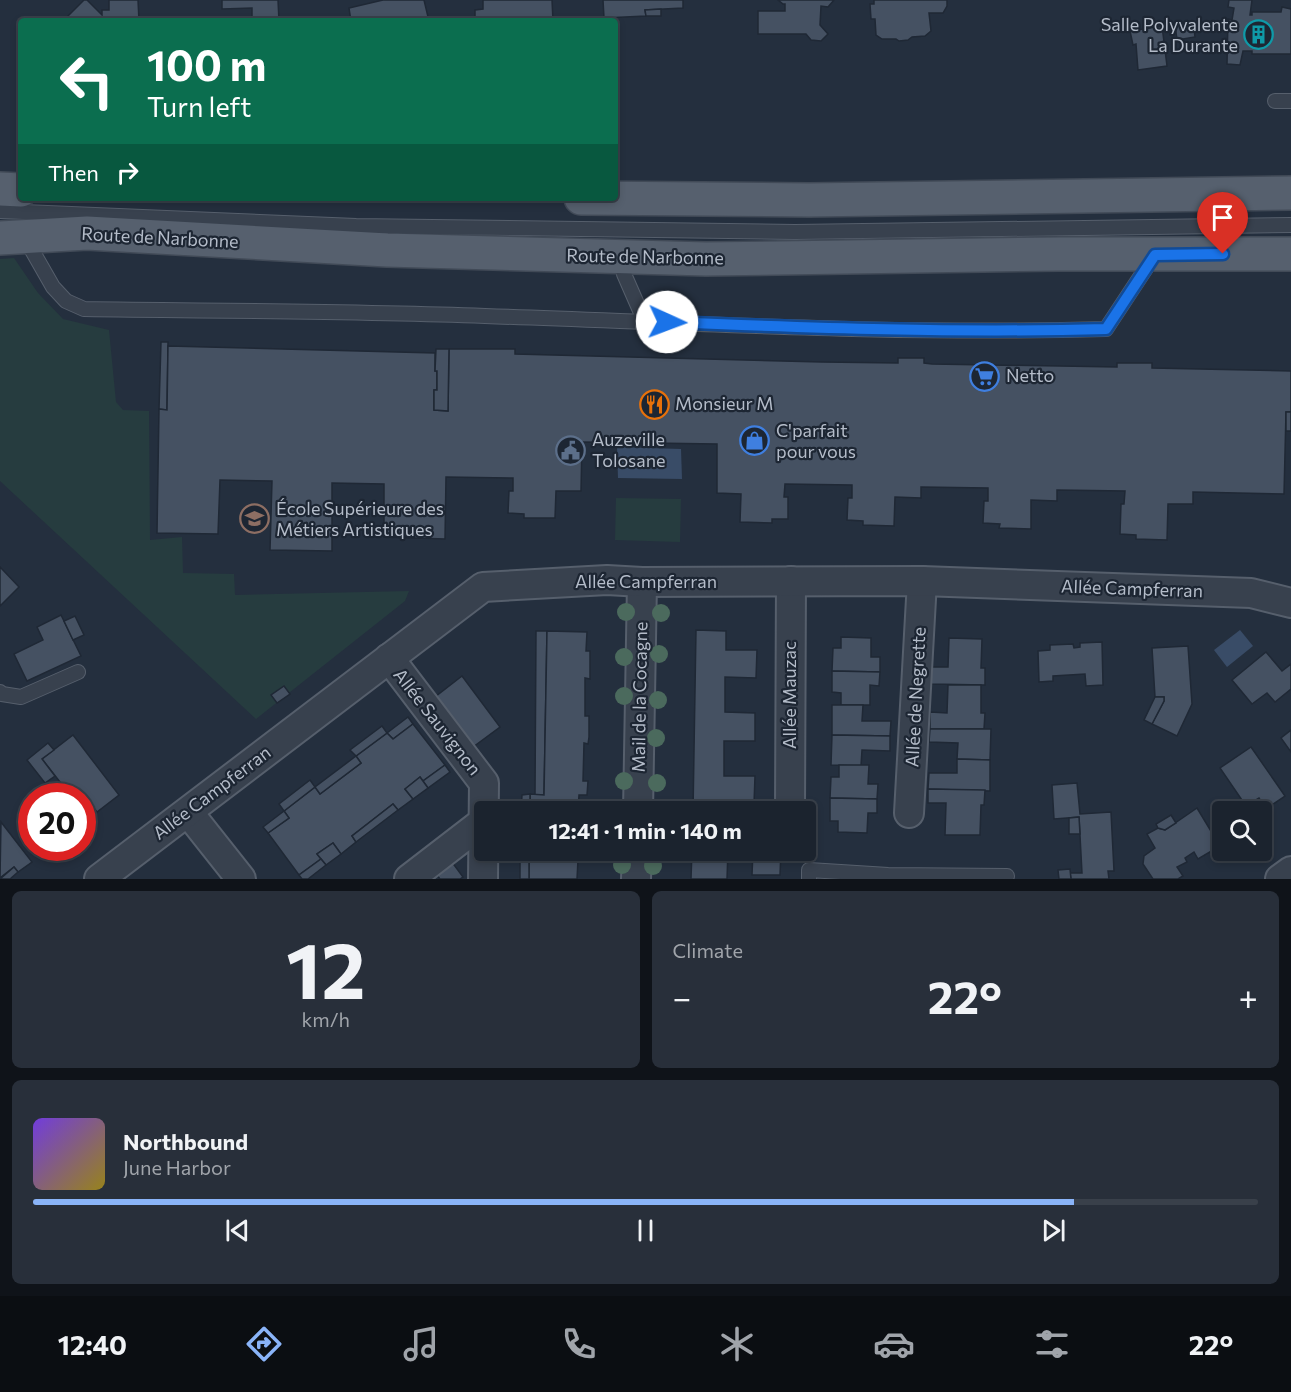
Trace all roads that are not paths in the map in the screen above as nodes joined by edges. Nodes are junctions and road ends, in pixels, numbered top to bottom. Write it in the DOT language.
graph roads {
  1 [pos="1275,101"];
  2 [pos="1291,101"];
  3 [pos="0,189"];
  4 [pos="18,190"];
  5 [pos="1291,193"];
  6 [pos="618,198"];
  7 [pos="0,212"];
  8 [pos="1291,225"];
  9 [pos="12,237"];
  10 [pos="1291,254"];
  11 [pos="1155,255"];
  12 [pos="620,257"];
  13 [pos="645,322"];
  14 [pos="791,581"];
  15 [pos="922,581"];
  16 [pos="642,582"];
  17 [pos="1291,603"];
  18 [pos="389,658"];
  19 [pos="78,672"];
  20 [pos="0,692"];
  21 [pos="484,801"];
  22 [pos="638,801"];
  23 [pos="790,801"];
  24 [pos="188,812"];
  25 [pos="909,813"];
  26 [pos="474,829"];
  27 [pos="483,861"];
  28 [pos="637,861"];
  29 [pos="1291,871"];
  30 [pos="1007,876"];
  31 [pos="888,877"];
  32 [pos="99,879"];
  33 [pos="241,879"];
  34 [pos="409,879"];
  35 [pos="483,879"];
  36 [pos="636,879"];
  37 [pos="809,879"];
  38 [pos="1280,879"];
  1 -- 2 [label="lane"];
  3 -- 4 [label="main road"];
  5 -- 6 [label="main road"];
  7 -- 8 [label="lane"];
  9 -- 12 [label="main road, Route de Narbonne"];
  9 -- 13 [label="lane"];
  10 -- 11 [label="main road, Route de Narbonne"];
  11 -- 12 [label="main road, Route de Narbonne"];
  11 -- 13 [label="lane"];
  12 -- 13 [label="lane"];
  14 -- 15 [label="street, Allée Campferran"];
  14 -- 16 [label="street, Allée Campferran"];
  14 -- 23 [label="street, Allée Mauzac"];
  15 -- 17 [label="street, Allée Campferran"];
  15 -- 25 [label="street, Allée de Negrette"];
  16 -- 18 [label="street, Allée Campferran"];
  16 -- 22 [label="street, Mail de la Cocagne"];
  18 -- 21 [label="street, Allée Sauvignon"];
  18 -- 24 [label="street, Allée Campferran"];
  19 -- 20 [label="lane"];
  24 -- 32 [label="street, Allée Campferran"];
  24 -- 33 [label="street"];
  26 -- 34 [label="street"];
  27 -- 35 [label="street, Allée Sauvignon"];
  28 -- 36 [label="street"];
  29 -- 38 [label="street"];
  30 -- 31 [label="lane"];
  31 -- 37 [label="lane"];
}
